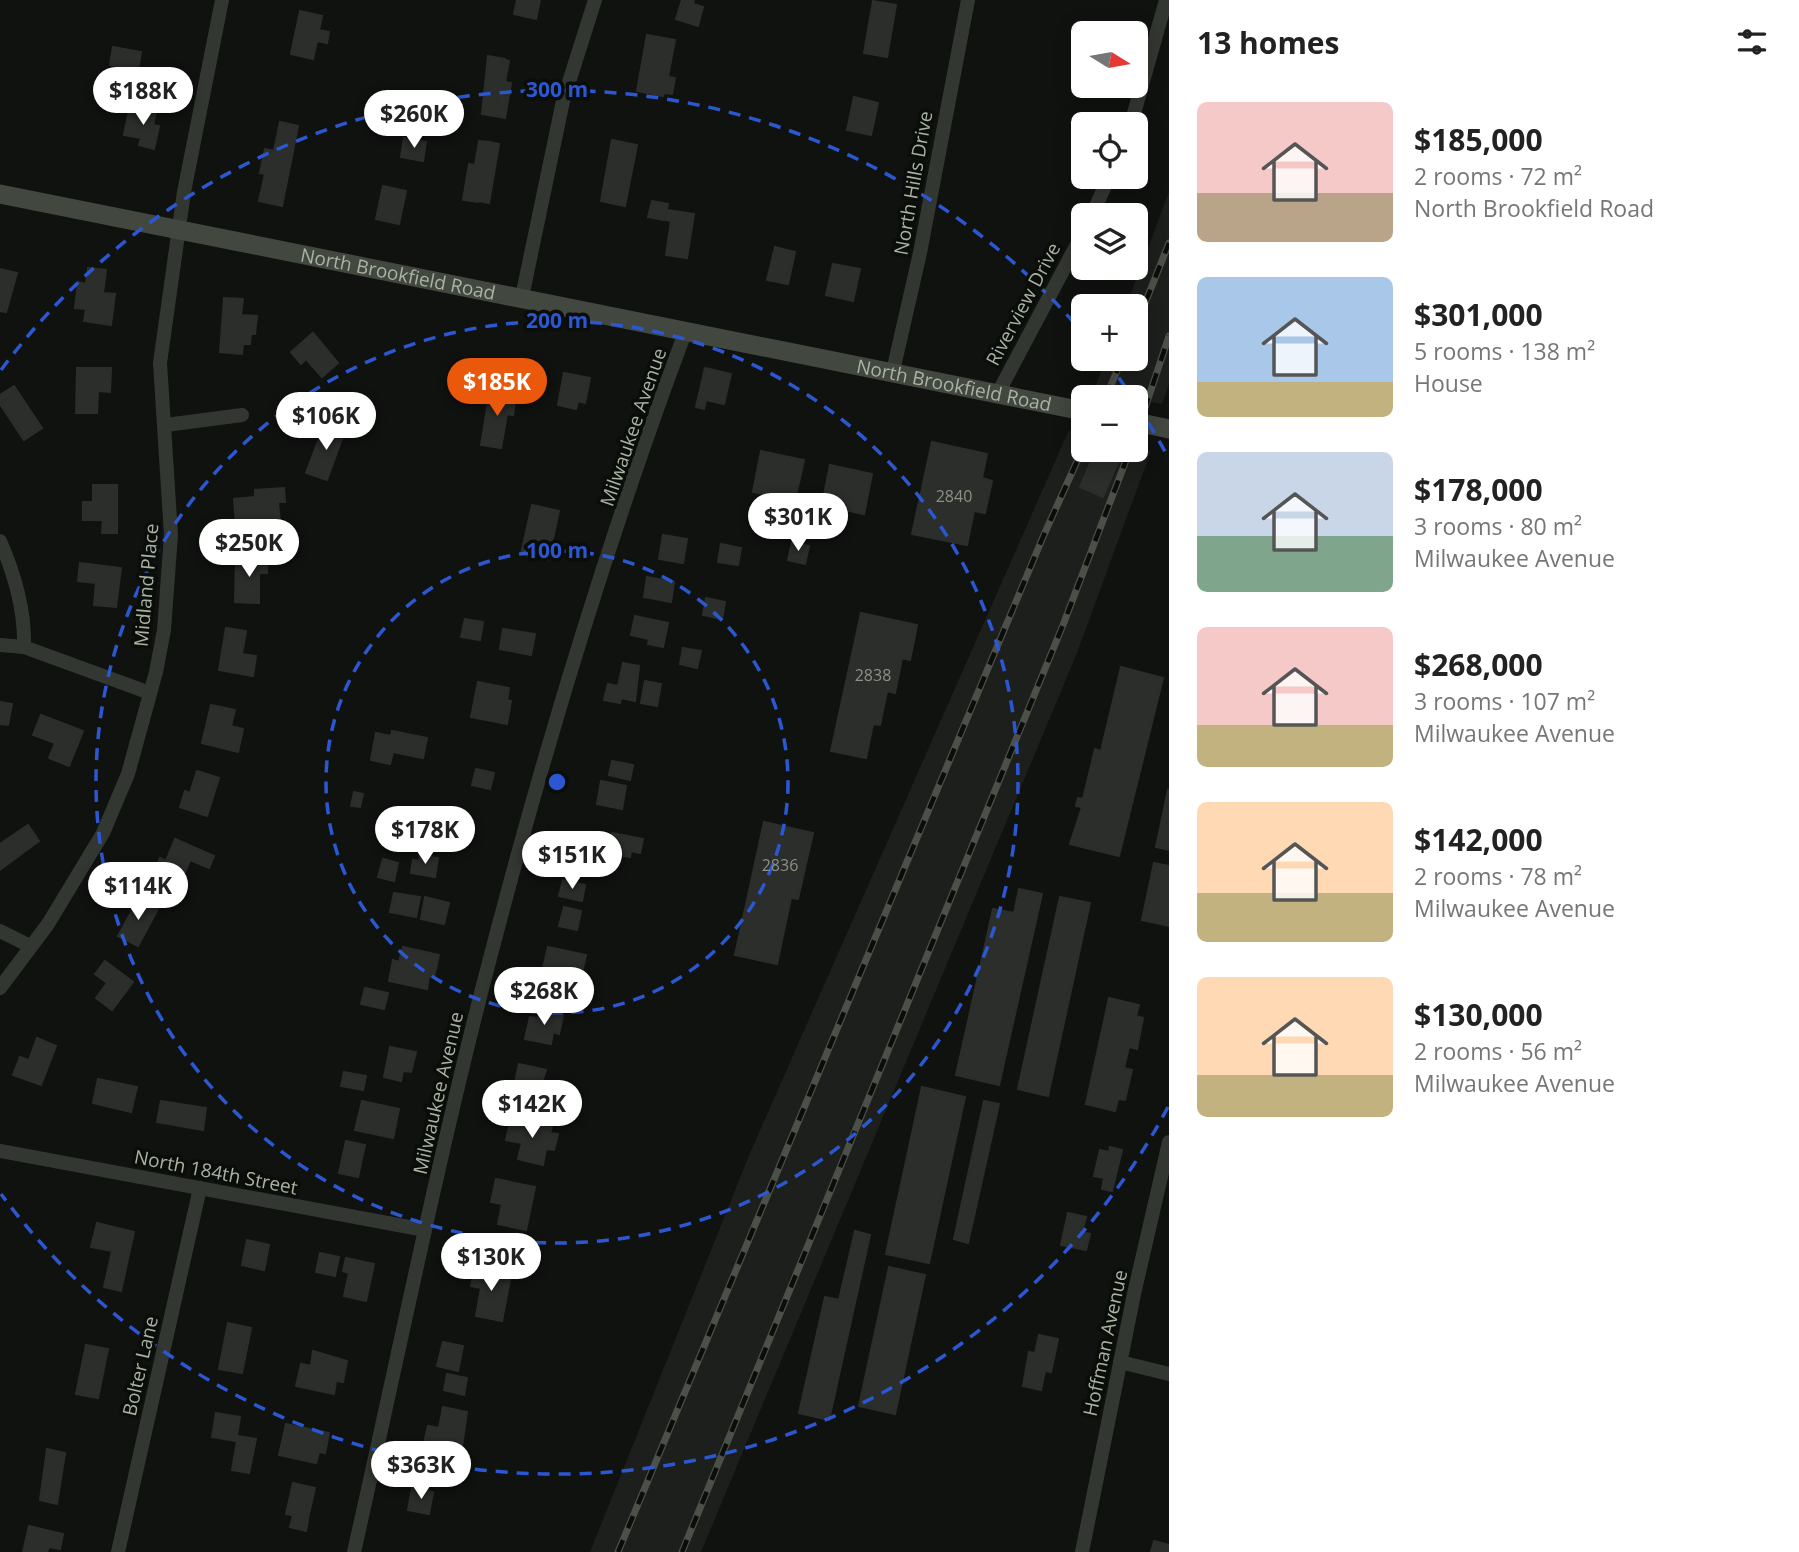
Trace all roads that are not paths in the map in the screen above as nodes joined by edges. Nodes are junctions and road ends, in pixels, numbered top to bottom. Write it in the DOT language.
graph roads {
  1 [pos="222,0"];
  2 [pos="595,0"];
  3 [pos="968,0"];
  4 [pos="1166,0"];
  5 [pos="1134,112"];
  6 [pos="0,194"];
  7 [pos="179,231"];
  8 [pos="1071,256"];
  9 [pos="522,297"];
  10 [pos="686,330"];
  11 [pos="892,371"];
  12 [pos="998,393"];
  13 [pos="1071,408"];
  14 [pos="242,415"];
  15 [pos="166,425"];
  16 [pos="1148,425"];
  17 [pos="1169,429"];
  18 [pos="0,541"];
  19 [pos="0,645"];
  20 [pos="24,647"];
  21 [pos="150,693"];
  22 [pos="0,931"];
  23 [pos="30,946"];
  24 [pos="0,988"];
  25 [pos="1169,1142"];
  26 [pos="0,1151"];
  27 [pos="200,1188"];
  28 [pos="425,1230"];
  29 [pos="1120,1362"];
  30 [pos="1169,1374"];
  31 [pos="118,1552"];
  32 [pos="354,1552"];
  33 [pos="1082,1552"];
  1 -- 7 [label="street, Midland Place"];
  2 -- 9 [label="street"];
  3 -- 11 [label="street, North Hills Drive"];
  4 -- 5 [label="street"];
  6 -- 7 [label="street, North Brookfield Road"];
  7 -- 9 [label="street, North Brookfield Road"];
  7 -- 15 [label="street, Midland Place"];
  8 -- 12 [label="street, Riverview Drive"];
  9 -- 10 [label="street, North Brookfield Road"];
  10 -- 11 [label="street, North Brookfield Road"];
  10 -- 28 [label="street, Milwaukee Avenue"];
  11 -- 12 [label="street, North Brookfield Road"];
  12 -- 13 [label="street, North Brookfield Road"];
  14 -- 15 [label="street"];
  15 -- 21 [label="street, Midland Place"];
  16 -- 17 [label="street"];
  18 -- 20 [label="street"];
  19 -- 20 [label="street"];
  20 -- 21 [label="street"];
  21 -- 23 [label="street, Midland Place"];
  22 -- 23 [label="street"];
  23 -- 24 [label="street, Midland Place"];
  25 -- 29 [label="street, Hoffman Avenue"];
  26 -- 27 [label="street, North 184th Street"];
  27 -- 28 [label="street, North 184th Street"];
  27 -- 31 [label="street, Bolter Lane"];
  28 -- 32 [label="street, Milwaukee Avenue"];
  29 -- 30 [label="street"];
  29 -- 33 [label="street, Hoffman Avenue"];
}
